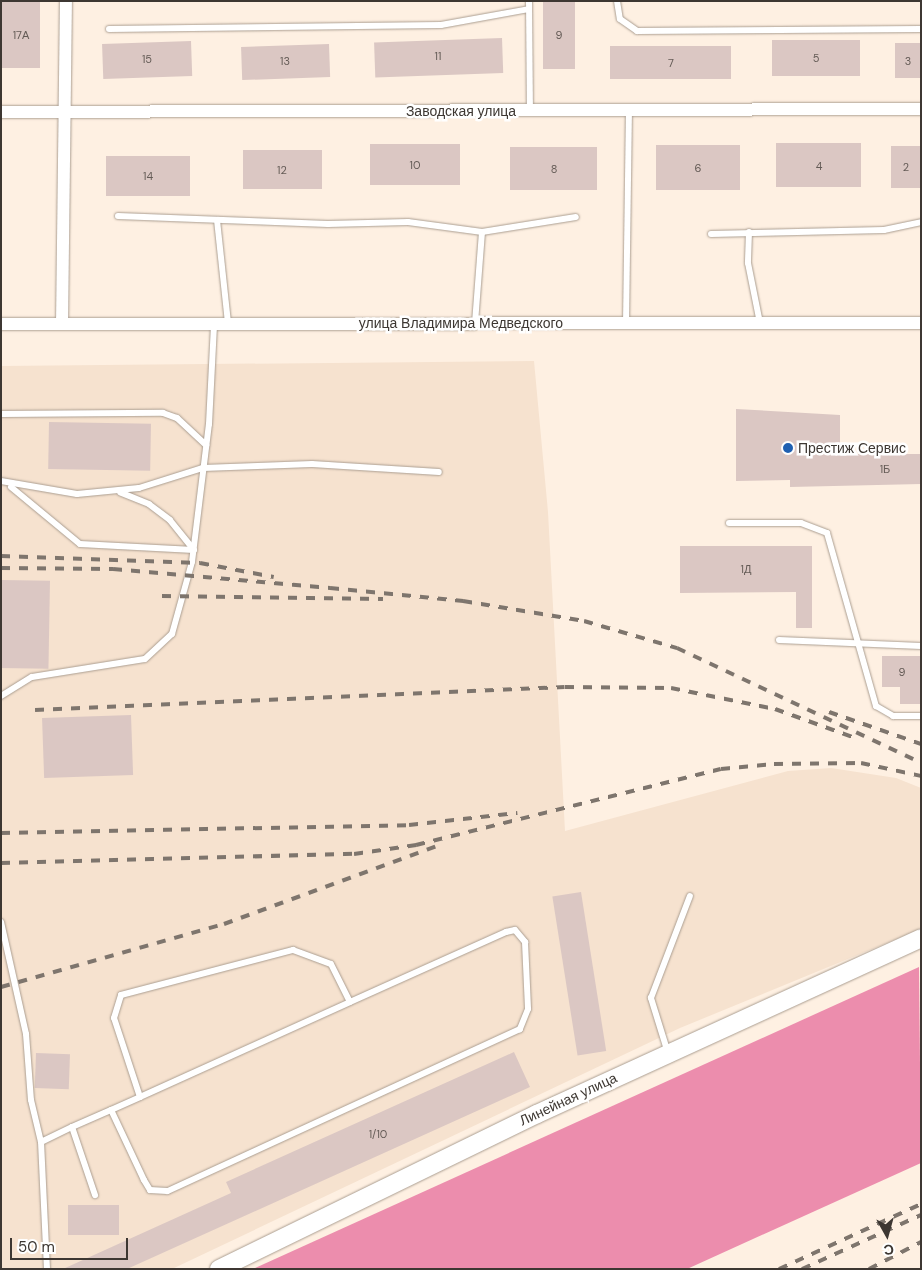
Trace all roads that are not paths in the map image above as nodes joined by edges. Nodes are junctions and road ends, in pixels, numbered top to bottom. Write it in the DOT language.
graph roads {
  1 [pos="66,1"];
  2 [pos="617,1"];
  3 [pos="529,5"];
  4 [pos="921,28"];
  5 [pos="109,30"];
  6 [pos="921,108"];
  7 [pos="530,111"];
  8 [pos="629,111"];
  9 [pos="1,112"];
  10 [pos="64,112"];
  11 [pos="118,216"];
  12 [pos="576,217"];
  13 [pos="217,220"];
  14 [pos="921,222"];
  15 [pos="482,232"];
  16 [pos="749,232"];
  17 [pos="710,234"];
  18 [pos="228,323"];
  19 [pos="475,323"];
  20 [pos="626,323"];
  21 [pos="760,323"];
  22 [pos="921,323"];
  23 [pos="1,324"];
  24 [pos="62,324"];
  25 [pos="214,324"];
  26 [pos="1,414"];
  27 [pos="206,445"];
  28 [pos="203,468"];
  29 [pos="438,472"];
  30 [pos="1,481"];
  31 [pos="10,486"];
  32 [pos="119,492"];
  33 [pos="729,523"];
  34 [pos="194,550"];
  35 [pos="779,640"];
  36 [pos="858,644"];
  37 [pos="921,646"];
  38 [pos="1,696"];
  39 [pos="921,716"];
  40 [pos="690,896"];
  41 [pos="1,922"];
  42 [pos="921,938"];
  43 [pos="350,1002"];
  44 [pos="668,1052"];
  45 [pos="140,1097"];
  46 [pos="112,1110"];
  47 [pos="72,1128"];
  48 [pos="41,1142"];
  49 [pos="95,1195"];
  50 [pos="48,1269"];
  51 [pos="219,1269"];
  1 -- 10 [label="street"];
  2 -- 4 [label="lane"];
  3 -- 5 [label="lane"];
  3 -- 7 [label="lane"];
  6 -- 8 [label="street, Заводская улица"];
  7 -- 8 [label="street, Заводская улица"];
  7 -- 10 [label="street, Заводская улица"];
  8 -- 20 [label="lane"];
  9 -- 10 [label="street, Заводская улица"];
  10 -- 24 [label="street"];
  11 -- 13 [label="lane"];
  12 -- 15 [label="lane"];
  13 -- 15 [label="lane"];
  13 -- 18 [label="lane"];
  14 -- 16 [label="lane"];
  15 -- 19 [label="lane"];
  16 -- 17 [label="lane"];
  16 -- 21 [label="lane"];
  18 -- 19 [label="street, улица Владимира Медведского"];
  18 -- 25 [label="street, улица Владимира Медведского"];
  19 -- 20 [label="street, улица Владимира Медведского"];
  20 -- 21 [label="street, улица Владимира Медведского"];
  21 -- 22 [label="street, улица Владимира Медведского"];
  23 -- 24 [label="street, улица Владимира Медведского"];
  24 -- 25 [label="street, улица Владимира Медведского"];
  25 -- 27 [label="lane"];
  26 -- 27 [label="lane"];
  27 -- 28 [label="lane"];
  28 -- 29 [label="lane"];
  28 -- 32 [label="lane"];
  28 -- 34 [label="lane"];
  30 -- 31 [label="lane"];
  31 -- 32 [label="lane"];
  31 -- 34 [label="lane"];
  32 -- 34 [label="lane"];
  33 -- 36 [label="lane"];
  34 -- 38 [label="lane"];
  35 -- 36 [label="lane"];
  36 -- 37 [label="lane"];
  36 -- 39 [label="lane"];
  40 -- 44 [label="lane"];
  41 -- 48 [label="lane"];
  42 -- 44 [label="street, Линейная улица"];
  43 -- 45 [label="lane"];
  43 -- 45 [label="lane"];
  43 -- 46 [label="lane"];
  44 -- 51 [label="street, Линейная улица"];
  45 -- 46 [label="lane"];
  46 -- 47 [label="lane"];
  47 -- 48 [label="lane"];
  47 -- 49 [label="lane"];
  48 -- 50 [label="lane"];
}
